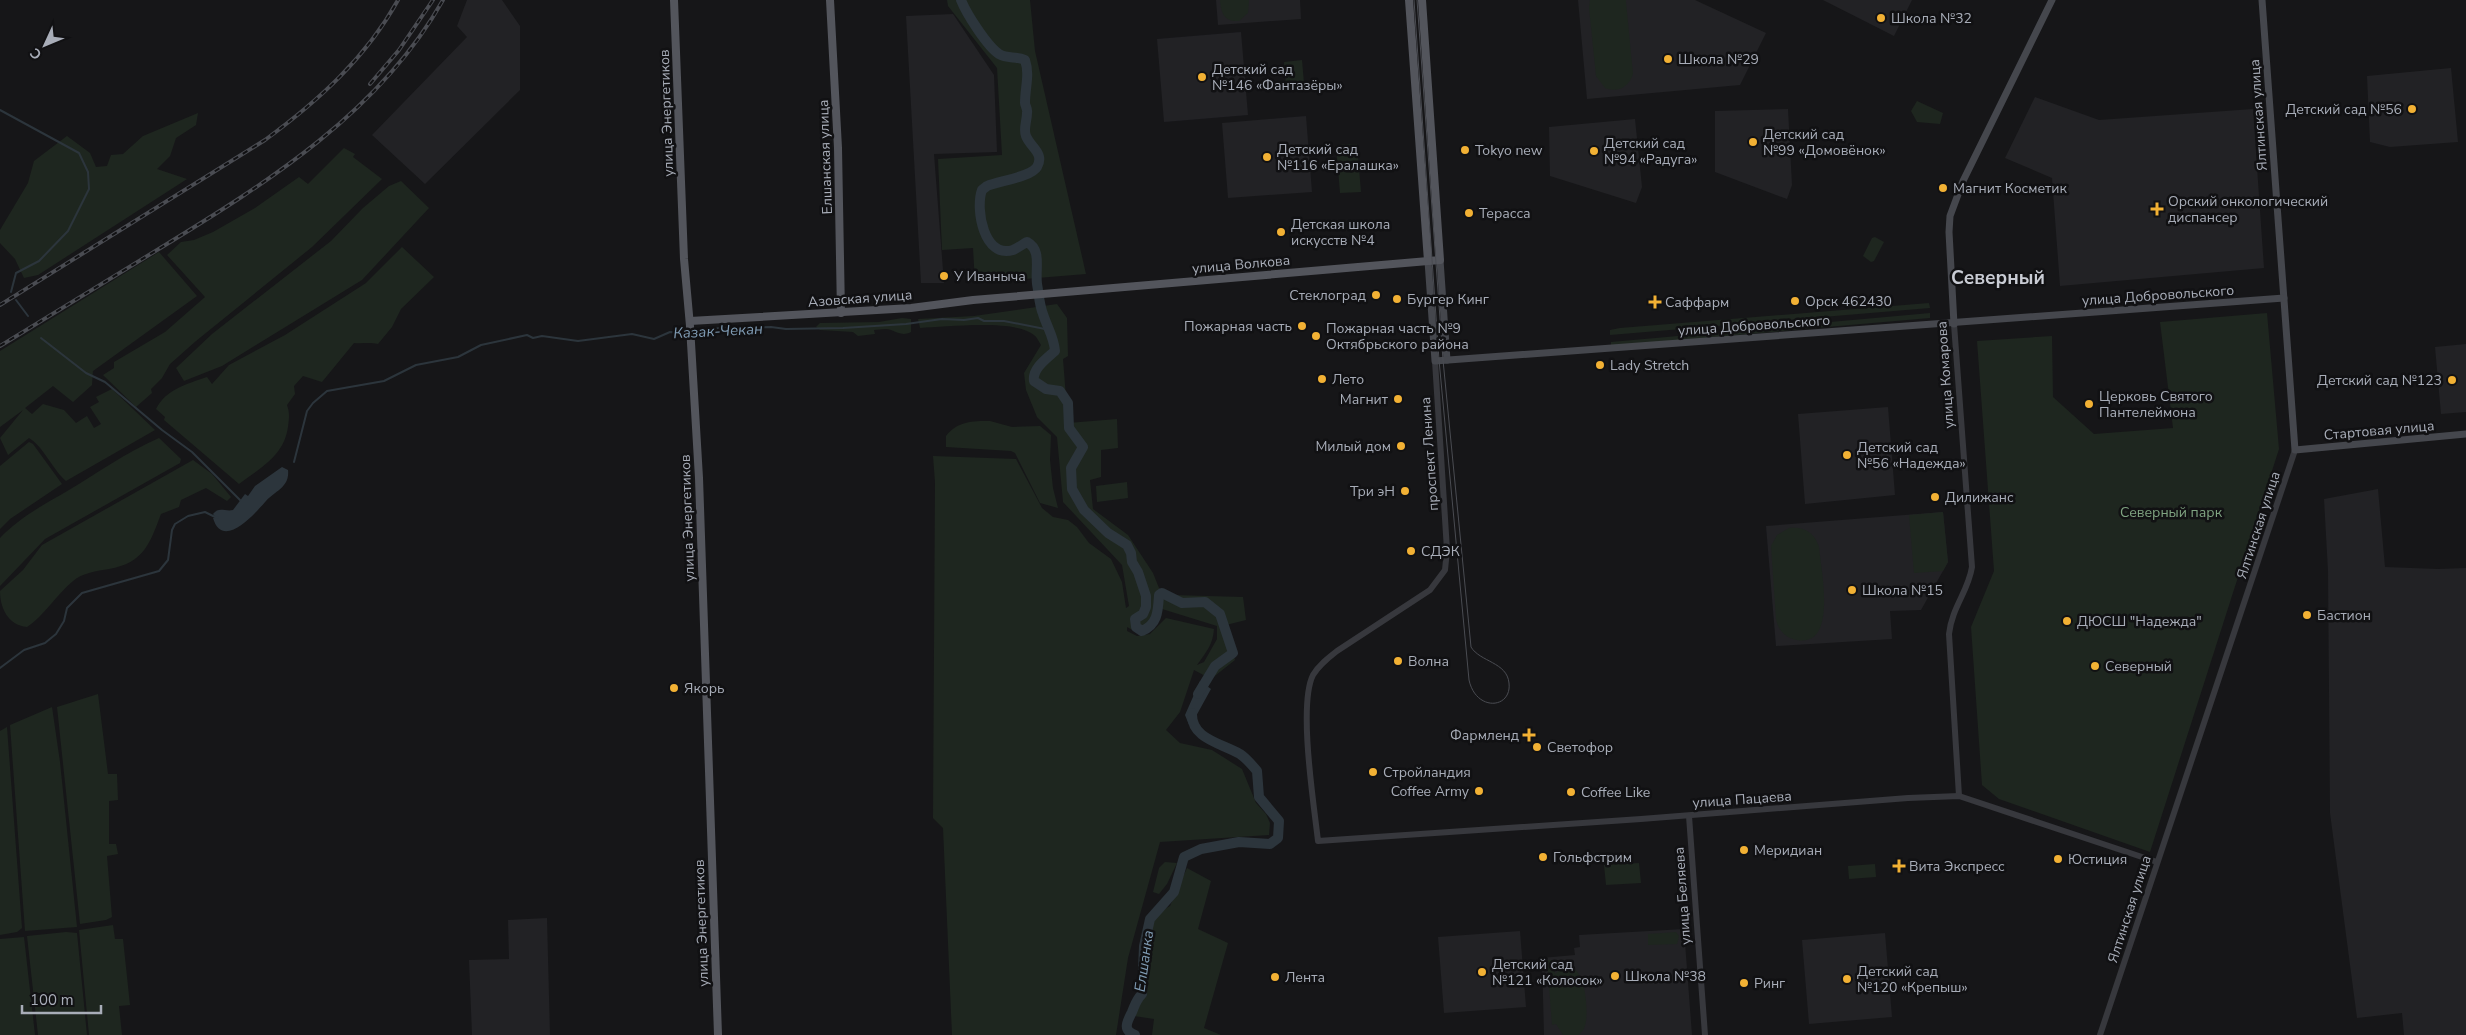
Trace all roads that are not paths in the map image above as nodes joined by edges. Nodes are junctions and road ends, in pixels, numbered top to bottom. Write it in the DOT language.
graph roads {
  1 [pos="674,0"];
  2 [pos="830,0"];
  3 [pos="1409,0"];
  4 [pos="1422,0"];
  5 [pos="2052,0"];
  6 [pos="2262,0"];
  7 [pos="1440,260"];
  8 [pos="1428,261"];
  9 [pos="1030,295"];
  10 [pos="2284,298"];
  11 [pos="841,313"];
  12 [pos="690,324"];
  13 [pos="1954,324"];
  14 [pos="1447,360"];
  15 [pos="1435,361"];
  16 [pos="2466,434"];
  17 [pos="2295,450"];
  18 [pos="1959,796"];
  19 [pos="1689,816"];
  20 [pos="1318,841"];
  21 [pos="2157,862"];
  22 [pos="718,1035"];
  23 [pos="1705,1035"];
  24 [pos="2100,1035"];
  1 -- 12 [label="main road, улица Энергетиков"];
  2 -- 11 [label="main road, Елшанская улица"];
  3 -- 8 [label="main road, проспект Ленина"];
  4 -- 7 [label="main road"];
  5 -- 13 [label="main road, улица Комарова"];
  6 -- 10 [label="main road, Ялтинская улица"];
  7 -- 8 [label="main road, улица Волкова"];
  7 -- 14 [label="main road"];
  8 -- 9 [label="main road, улица Волкова"];
  8 -- 15 [label="main road, проспект Ленина"];
  9 -- 11 [label="main road, Азовская улица"];
  10 -- 13 [label="main road, улица Добровольского"];
  10 -- 17 [label="main road, Ялтинская улица"];
  11 -- 12 [label="main road, Азовская улица"];
  12 -- 22 [label="main road, улица Энергетиков"];
  13 -- 14 [label="main road, улица Добровольского"];
  13 -- 18 [label="street, улица Комарова"];
  14 -- 15 [label="main road, улица Добровольского"];
  15 -- 20 [label="street, проспект Ленина"];
  16 -- 17 [label="main road, Стартовая улица"];
  17 -- 21 [label="street, Ялтинская улица"];
  18 -- 19 [label="street, улица Пацаева"];
  18 -- 21 [label="street, улица Пацаева"];
  19 -- 20 [label="street, улица Пацаева"];
  19 -- 23 [label="street, улица Беляева"];
  21 -- 24 [label="street, Ялтинская улица"];
}
